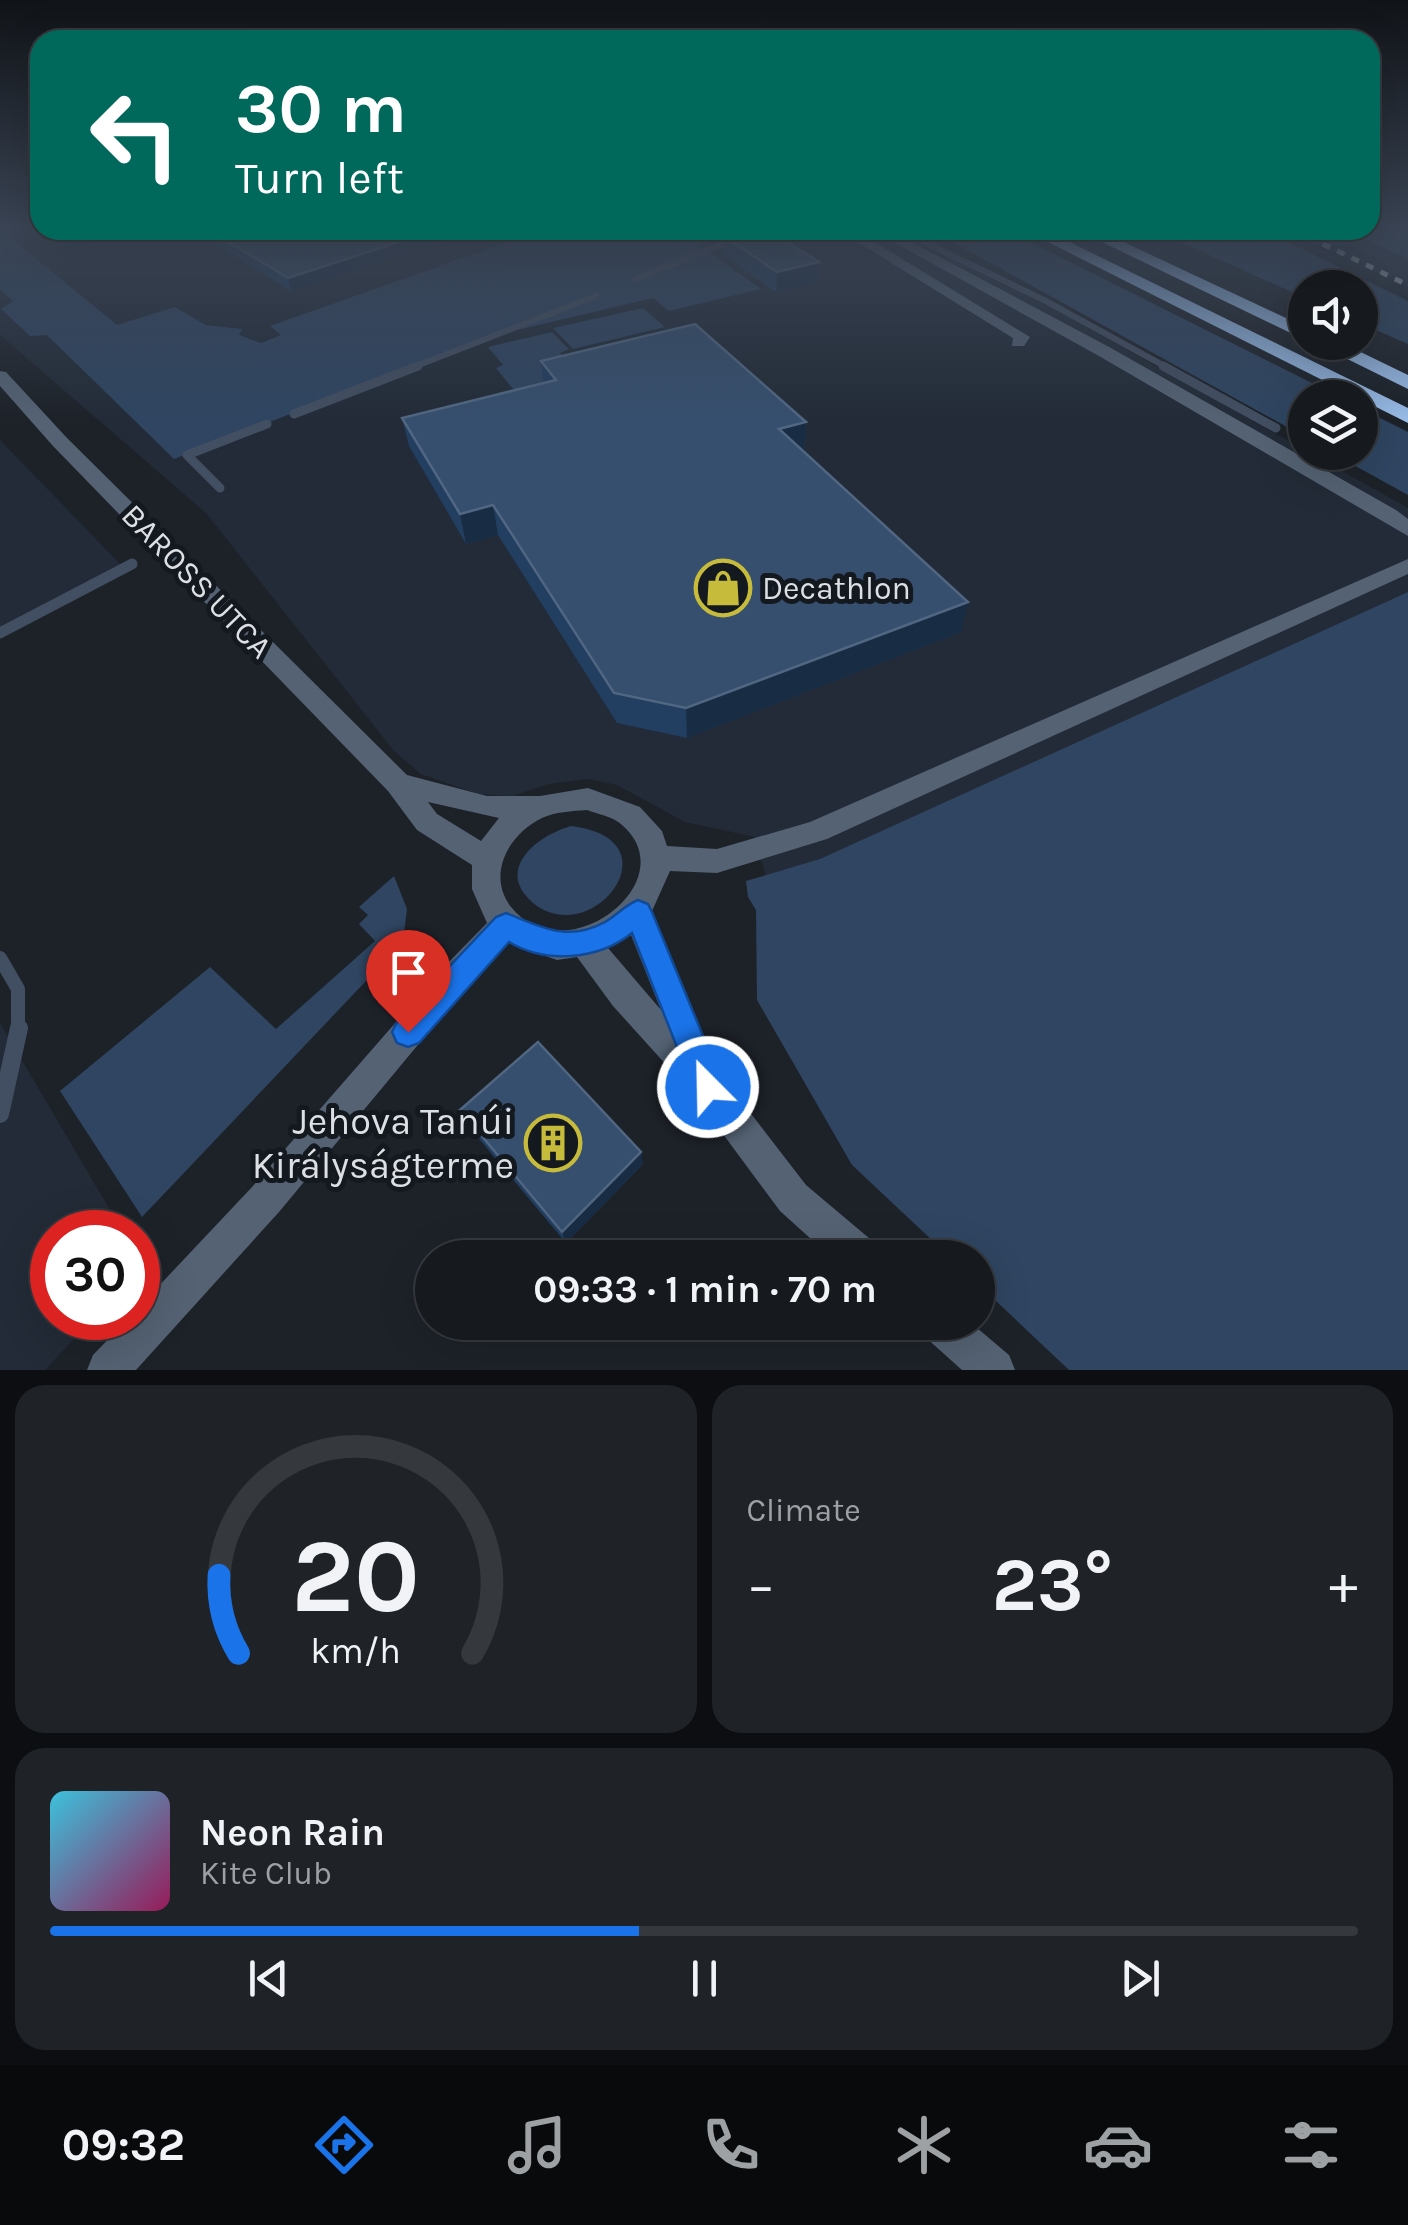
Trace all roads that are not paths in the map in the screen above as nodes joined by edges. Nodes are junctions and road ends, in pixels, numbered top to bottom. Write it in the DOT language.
graph roads {
  1 [pos="949,293"];
  2 [pos="996,293"];
  3 [pos="1159,293"];
  4 [pos="1218,293"];
  5 [pos="1288,326"];
  6 [pos="1018,343"];
  7 [pos="1360,360"];
  8 [pos="0,376"];
  9 [pos="1408,383"];
  10 [pos="27,405"];
  11 [pos="0,414"];
  12 [pos="1408,416"];
  13 [pos="1408,530"];
  14 [pos="1408,566"];
  15 [pos="398,782"];
  16 [pos="554,802"];
  17 [pos="658,858"];
  18 [pos="486,859"];
  19 [pos="638,912"];
  20 [pos="506,926"];
  21 [pos="585,942"];
  22 [pos="708,1087"];
  23 [pos="841,1240"];
  24 [pos="959,1340"];
  25 [pos="108,1370"];
  26 [pos="994,1370"];
  1 -- 6 [label="street"];
  2 -- 13 [label="street"];
  3 -- 12 [label="highway"];
  4 -- 5 [label="highway"];
  7 -- 9 [label="highway"];
  8 -- 10 [label="street, BAROSS UTCA"];
  10 -- 11 [label="street"];
  10 -- 15 [label="street, BAROSS UTCA"];
  14 -- 17 [label="street"];
  15 -- 16 [label="street, BAROSS UTCA"];
  15 -- 18 [label="street, BAROSS UTCA"];
  16 -- 17 [label="street"];
  16 -- 18 [label="street"];
  17 -- 19 [label="street"];
  18 -- 20 [label="street"];
  19 -- 21 [label="street"];
  19 -- 22 [label="street"];
  20 -- 21 [label="street"];
  20 -- 25 [label="street"];
  21 -- 22 [label="street"];
  22 -- 23 [label="street"];
  24 -- 26 [label="street"];
}
